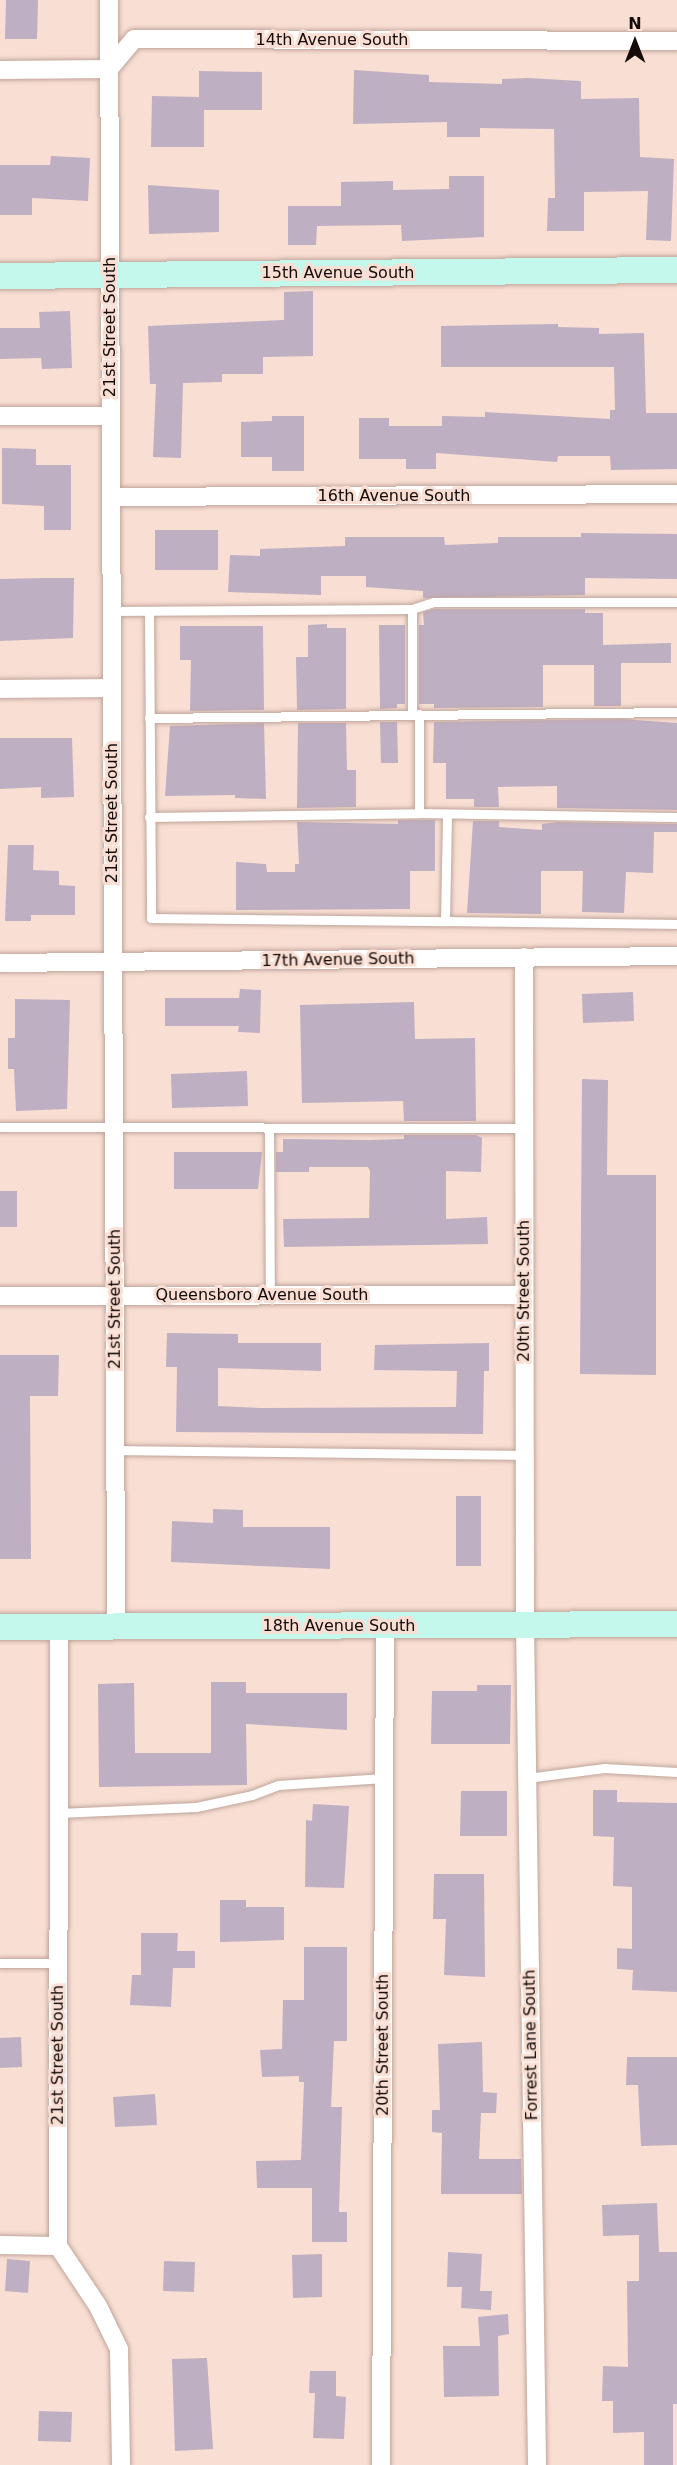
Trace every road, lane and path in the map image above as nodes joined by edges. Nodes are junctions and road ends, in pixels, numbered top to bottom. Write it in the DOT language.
graph roads {
  1 [pos="109,0"];
  2 [pos="677,40"];
  3 [pos="109,69"];
  4 [pos="0,70"];
  5 [pos="677,270"];
  6 [pos="110,275"];
  7 [pos="0,276"];
  8 [pos="0,416"];
  9 [pos="111,416"];
  10 [pos="677,495"];
  11 [pos="111,497"];
  12 [pos="677,602"];
  13 [pos="412,609"];
  14 [pos="111,611"];
  15 [pos="149,611"];
  16 [pos="112,688"];
  17 [pos="0,689"];
  18 [pos="677,712"];
  19 [pos="415,714"];
  20 [pos="149,718"];
  21 [pos="418,813"];
  22 [pos="447,814"];
  23 [pos="149,817"];
  24 [pos="677,818"];
  25 [pos="445,921"];
  26 [pos="677,924"];
  27 [pos="677,956"];
  28 [pos="524,957"];
  29 [pos="0,963"];
  30 [pos="113,963"];
  31 [pos="114,1125"];
  32 [pos="0,1127"];
  33 [pos="270,1128"];
  34 [pos="524,1128"];
  35 [pos="270,1295"];
  36 [pos="524,1295"];
  37 [pos="0,1296"];
  38 [pos="114,1296"];
  39 [pos="115,1450"];
  40 [pos="525,1455"];
  41 [pos="677,1624"];
  42 [pos="525,1625"];
  43 [pos="385,1626"];
  44 [pos="0,1627"];
  45 [pos="59,1627"];
  46 [pos="116,1627"];
  47 [pos="677,1772"];
  48 [pos="384,1778"];
  49 [pos="527,1778"];
  50 [pos="59,1813"];
  51 [pos="0,1963"];
  52 [pos="58,1963"];
  53 [pos="0,2245"];
  54 [pos="58,2246"];
  55 [pos="121,2465"];
  56 [pos="381,2465"];
  57 [pos="537,2465"];
  1 -- 3 [label="street, 21st Street South"];
  2 -- 3 [label="street, 14th Avenue South"];
  3 -- 4 [label="street"];
  3 -- 6 [label="street, 21st Street South"];
  5 -- 6 [label="street, 15th Avenue South"];
  6 -- 7 [label="street, 15th Avenue South"];
  6 -- 9 [label="street, 21st Street South"];
  8 -- 9 [label="street"];
  9 -- 11 [label="street, 21st Street South"];
  10 -- 11 [label="street, 16th Avenue South"];
  11 -- 14 [label="street, 21st Street South"];
  12 -- 13 [label="lane"];
  13 -- 15 [label="lane"];
  13 -- 19 [label="lane"];
  14 -- 15 [label="lane"];
  14 -- 16 [label="street, 21st Street South"];
  15 -- 20 [label="lane"];
  16 -- 17 [label="street"];
  16 -- 30 [label="street, 21st Street South"];
  18 -- 19 [label="lane"];
  19 -- 20 [label="lane"];
  19 -- 21 [label="lane"];
  20 -- 23 [label="lane"];
  21 -- 22 [label="lane"];
  21 -- 23 [label="lane"];
  22 -- 24 [label="lane"];
  22 -- 25 [label="lane"];
  23 -- 25 [label="lane"];
  25 -- 26 [label="lane"];
  27 -- 28 [label="street, 17th Avenue South"];
  28 -- 30 [label="street, 17th Avenue South"];
  28 -- 34 [label="street, 20th Street South"];
  29 -- 30 [label="street, 17th Avenue South"];
  30 -- 31 [label="street, 21st Street South"];
  31 -- 32 [label="lane"];
  31 -- 33 [label="lane"];
  31 -- 38 [label="street, 21st Street South"];
  33 -- 34 [label="lane"];
  33 -- 35 [label="lane"];
  34 -- 36 [label="street, 20th Street South"];
  35 -- 36 [label="street, Queensboro Avenue South"];
  35 -- 38 [label="street, Queensboro Avenue South"];
  36 -- 40 [label="street, 20th Street South"];
  37 -- 38 [label="street, Queensboro Avenue South"];
  38 -- 39 [label="street, 21st Street South"];
  39 -- 40 [label="lane"];
  39 -- 46 [label="street, 21st Street South"];
  40 -- 42 [label="street, 20th Street South"];
  41 -- 42 [label="street, 18th Avenue South"];
  42 -- 43 [label="street, 18th Avenue South"];
  42 -- 49 [label="street, Forrest Lane South"];
  43 -- 46 [label="street, 18th Avenue South"];
  43 -- 48 [label="street, 20th Street South"];
  44 -- 45 [label="street, 18th Avenue South"];
  45 -- 46 [label="street, 18th Avenue South"];
  45 -- 50 [label="street, 21st Street South"];
  47 -- 49 [label="lane"];
  48 -- 50 [label="lane"];
  48 -- 56 [label="street, 20th Street South"];
  49 -- 57 [label="street, Forrest Lane South"];
  50 -- 52 [label="street, 21st Street South"];
  51 -- 52 [label="lane"];
  52 -- 54 [label="street, 21st Street South"];
  53 -- 54 [label="street"];
  54 -- 55 [label="street"];
}
